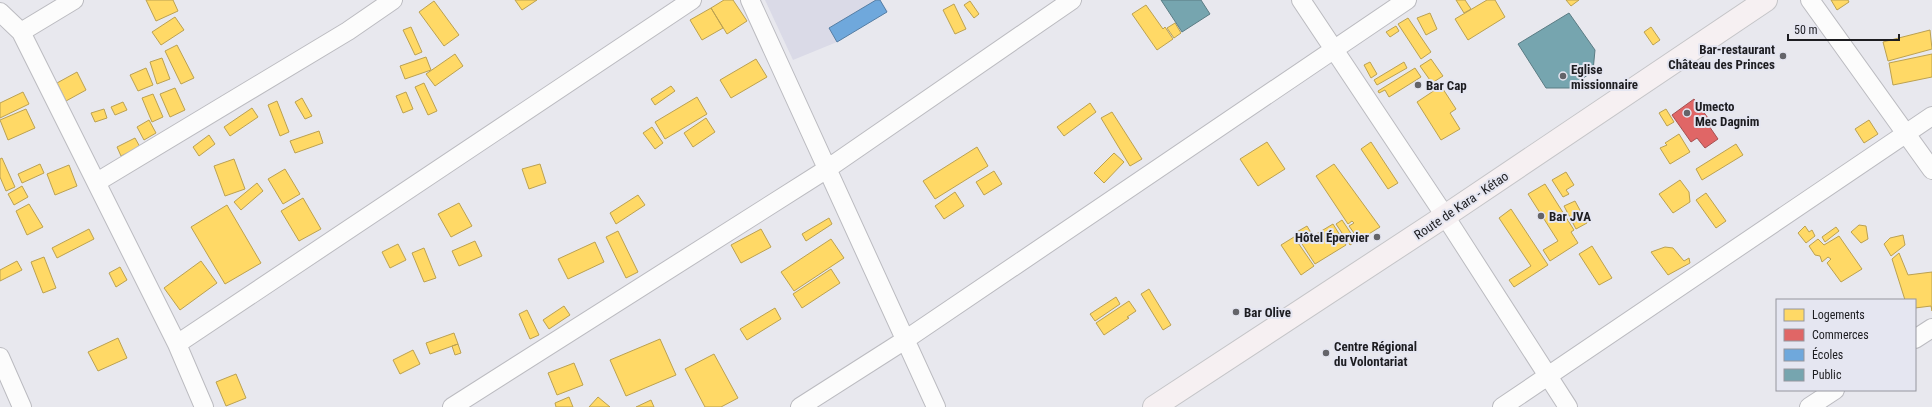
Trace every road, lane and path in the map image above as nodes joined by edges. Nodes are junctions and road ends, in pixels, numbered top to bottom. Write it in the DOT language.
graph roads {
  1 [pos="74,0"];
  2 [pos="393,0"];
  3 [pos="692,0"];
  4 [pos="750,0"];
  5 [pos="1072,0"];
  6 [pos="1301,0"];
  7 [pos="1407,0"];
  8 [pos="1766,0"];
  9 [pos="1810,0"];
  10 [pos="0,12"];
  11 [pos="21,32"];
  12 [pos="1333,49"];
  13 [pos="1932,116"];
  14 [pos="1907,133"];
  15 [pos="827,169"];
  16 [pos="1932,170"];
  17 [pos="97,182"];
  18 [pos="1445,216"];
  19 [pos="1932,328"];
  20 [pos="1916,338"];
  21 [pos="905,340"];
  22 [pos="177,344"];
  23 [pos="0,357"];
  24 [pos="1547,376"];
  25 [pos="1833,391"];
  26 [pos="22,407"];
  27 [pos="204,407"];
  28 [pos="452,407"];
  29 [pos="800,407"];
  30 [pos="936,407"];
  31 [pos="1154,407"];
  32 [pos="1502,407"];
  33 [pos="1568,407"];
  34 [pos="1809,407"];
  1 -- 11 [label="street"];
  2 -- 17 [label="street"];
  3 -- 22 [label="street"];
  4 -- 15 [label="street"];
  5 -- 15 [label="street"];
  6 -- 12 [label="street"];
  7 -- 12 [label="street"];
  8 -- 18 [label="main road, Route de Kara - Kétao"];
  9 -- 14 [label="street"];
  10 -- 11 [label="street"];
  11 -- 17 [label="street"];
  12 -- 18 [label="street"];
  12 -- 21 [label="street"];
  13 -- 14 [label="street"];
  14 -- 16 [label="street"];
  14 -- 24 [label="street"];
  15 -- 21 [label="street"];
  15 -- 28 [label="street"];
  17 -- 22 [label="street"];
  18 -- 24 [label="street"];
  18 -- 31 [label="main road, Route de Kara - Kétao"];
  19 -- 20 [label="street"];
  21 -- 29 [label="street"];
  21 -- 30 [label="street"];
  22 -- 27 [label="street"];
  23 -- 26 [label="street"];
  24 -- 32 [label="street"];
  24 -- 33 [label="street"];
  25 -- 34 [label="street"];
}
